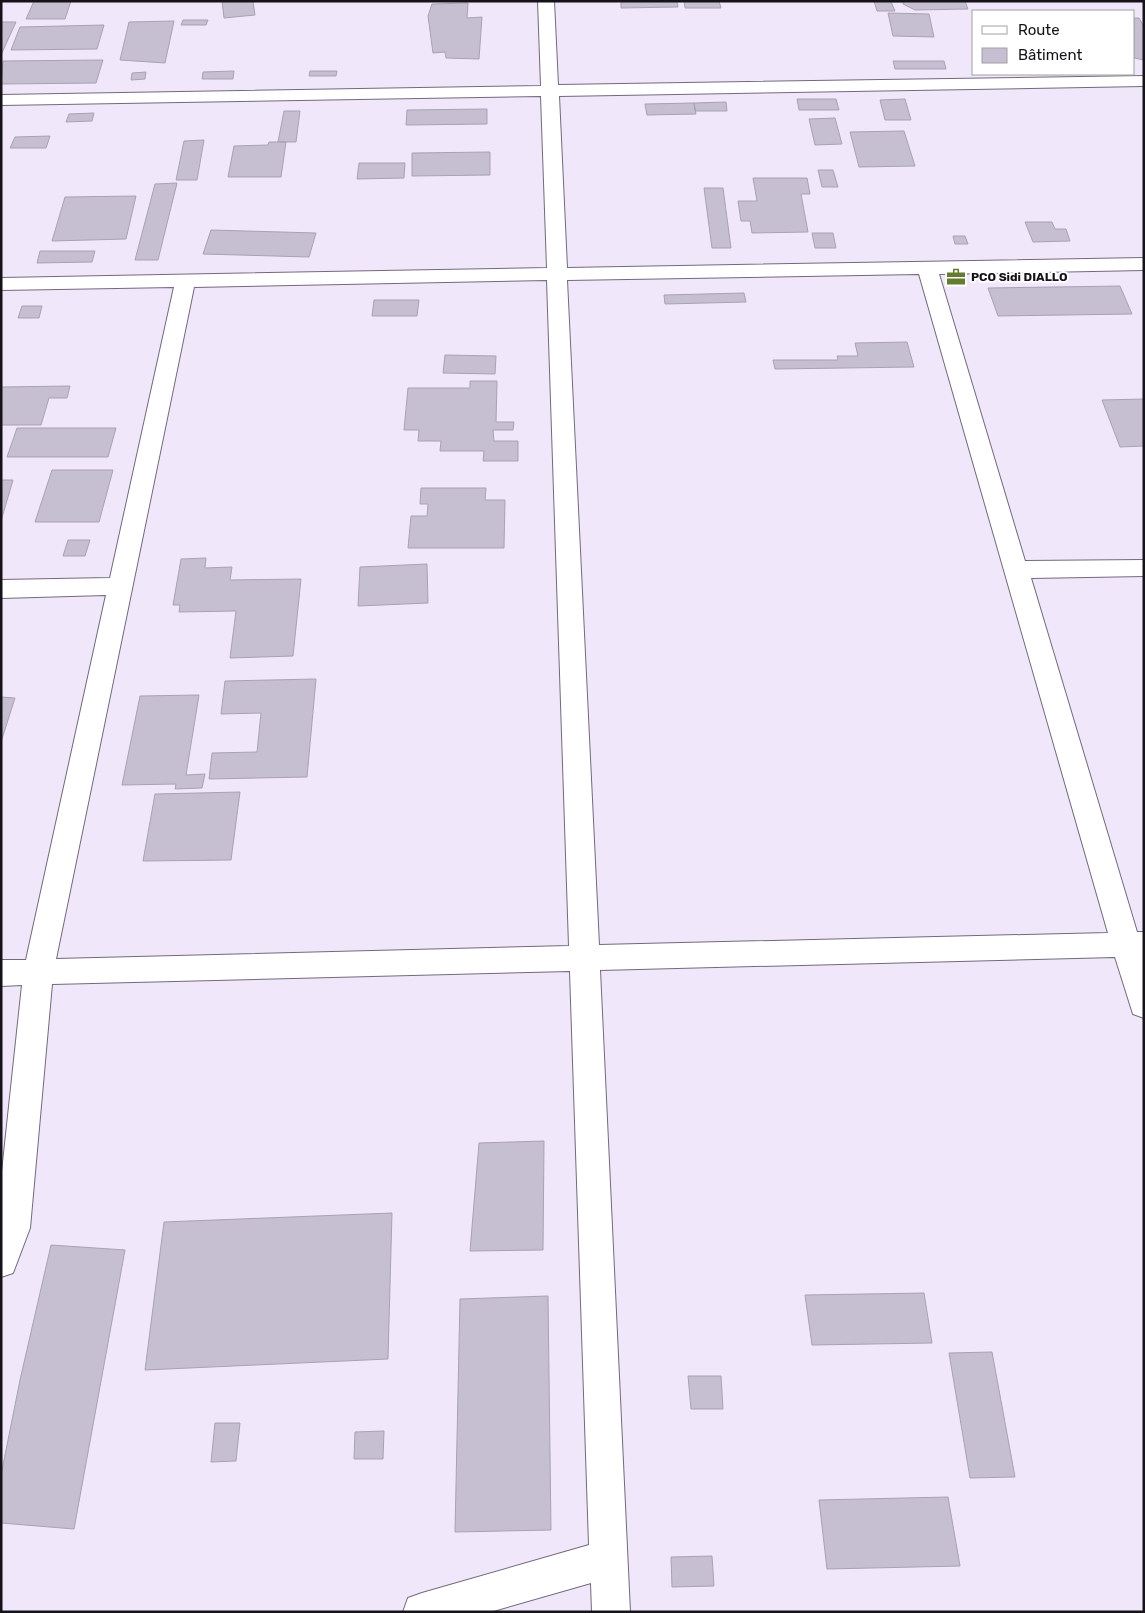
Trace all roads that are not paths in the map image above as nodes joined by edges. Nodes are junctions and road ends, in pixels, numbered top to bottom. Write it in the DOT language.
graph roads {
  1 [pos="546,1"];
  2 [pos="1144,81"];
  3 [pos="549,91"];
  4 [pos="1,100"];
  5 [pos="1144,264"];
  6 [pos="927,268"];
  7 [pos="557,274"];
  8 [pos="185,280"];
  9 [pos="1,284"];
  10 [pos="1144,568"];
  11 [pos="1015,570"];
  12 [pos="120,586"];
  13 [pos="1,589"];
  14 [pos="1135,944"];
  15 [pos="584,958"];
  16 [pos="38,972"];
  17 [pos="1,973"];
  18 [pos="1144,1005"];
  19 [pos="1,1261"];
  20 [pos="608,1559"];
  21 [pos="422,1612"];
  22 [pos="611,1612"];
  1 -- 3 [label="street"];
  2 -- 3 [label="street"];
  3 -- 4 [label="street"];
  3 -- 7 [label="street"];
  5 -- 6 [label="street"];
  6 -- 7 [label="street"];
  6 -- 11 [label="street"];
  7 -- 8 [label="street"];
  7 -- 15 [label="street"];
  8 -- 9 [label="street"];
  8 -- 12 [label="street"];
  10 -- 11 [label="street"];
  11 -- 14 [label="street"];
  12 -- 13 [label="street"];
  12 -- 16 [label="street"];
  14 -- 15 [label="street"];
  14 -- 18 [label="street"];
  15 -- 16 [label="street"];
  15 -- 20 [label="street"];
  16 -- 17 [label="street"];
  16 -- 19 [label="street"];
  20 -- 21 [label="street"];
  20 -- 22 [label="street"];
}
